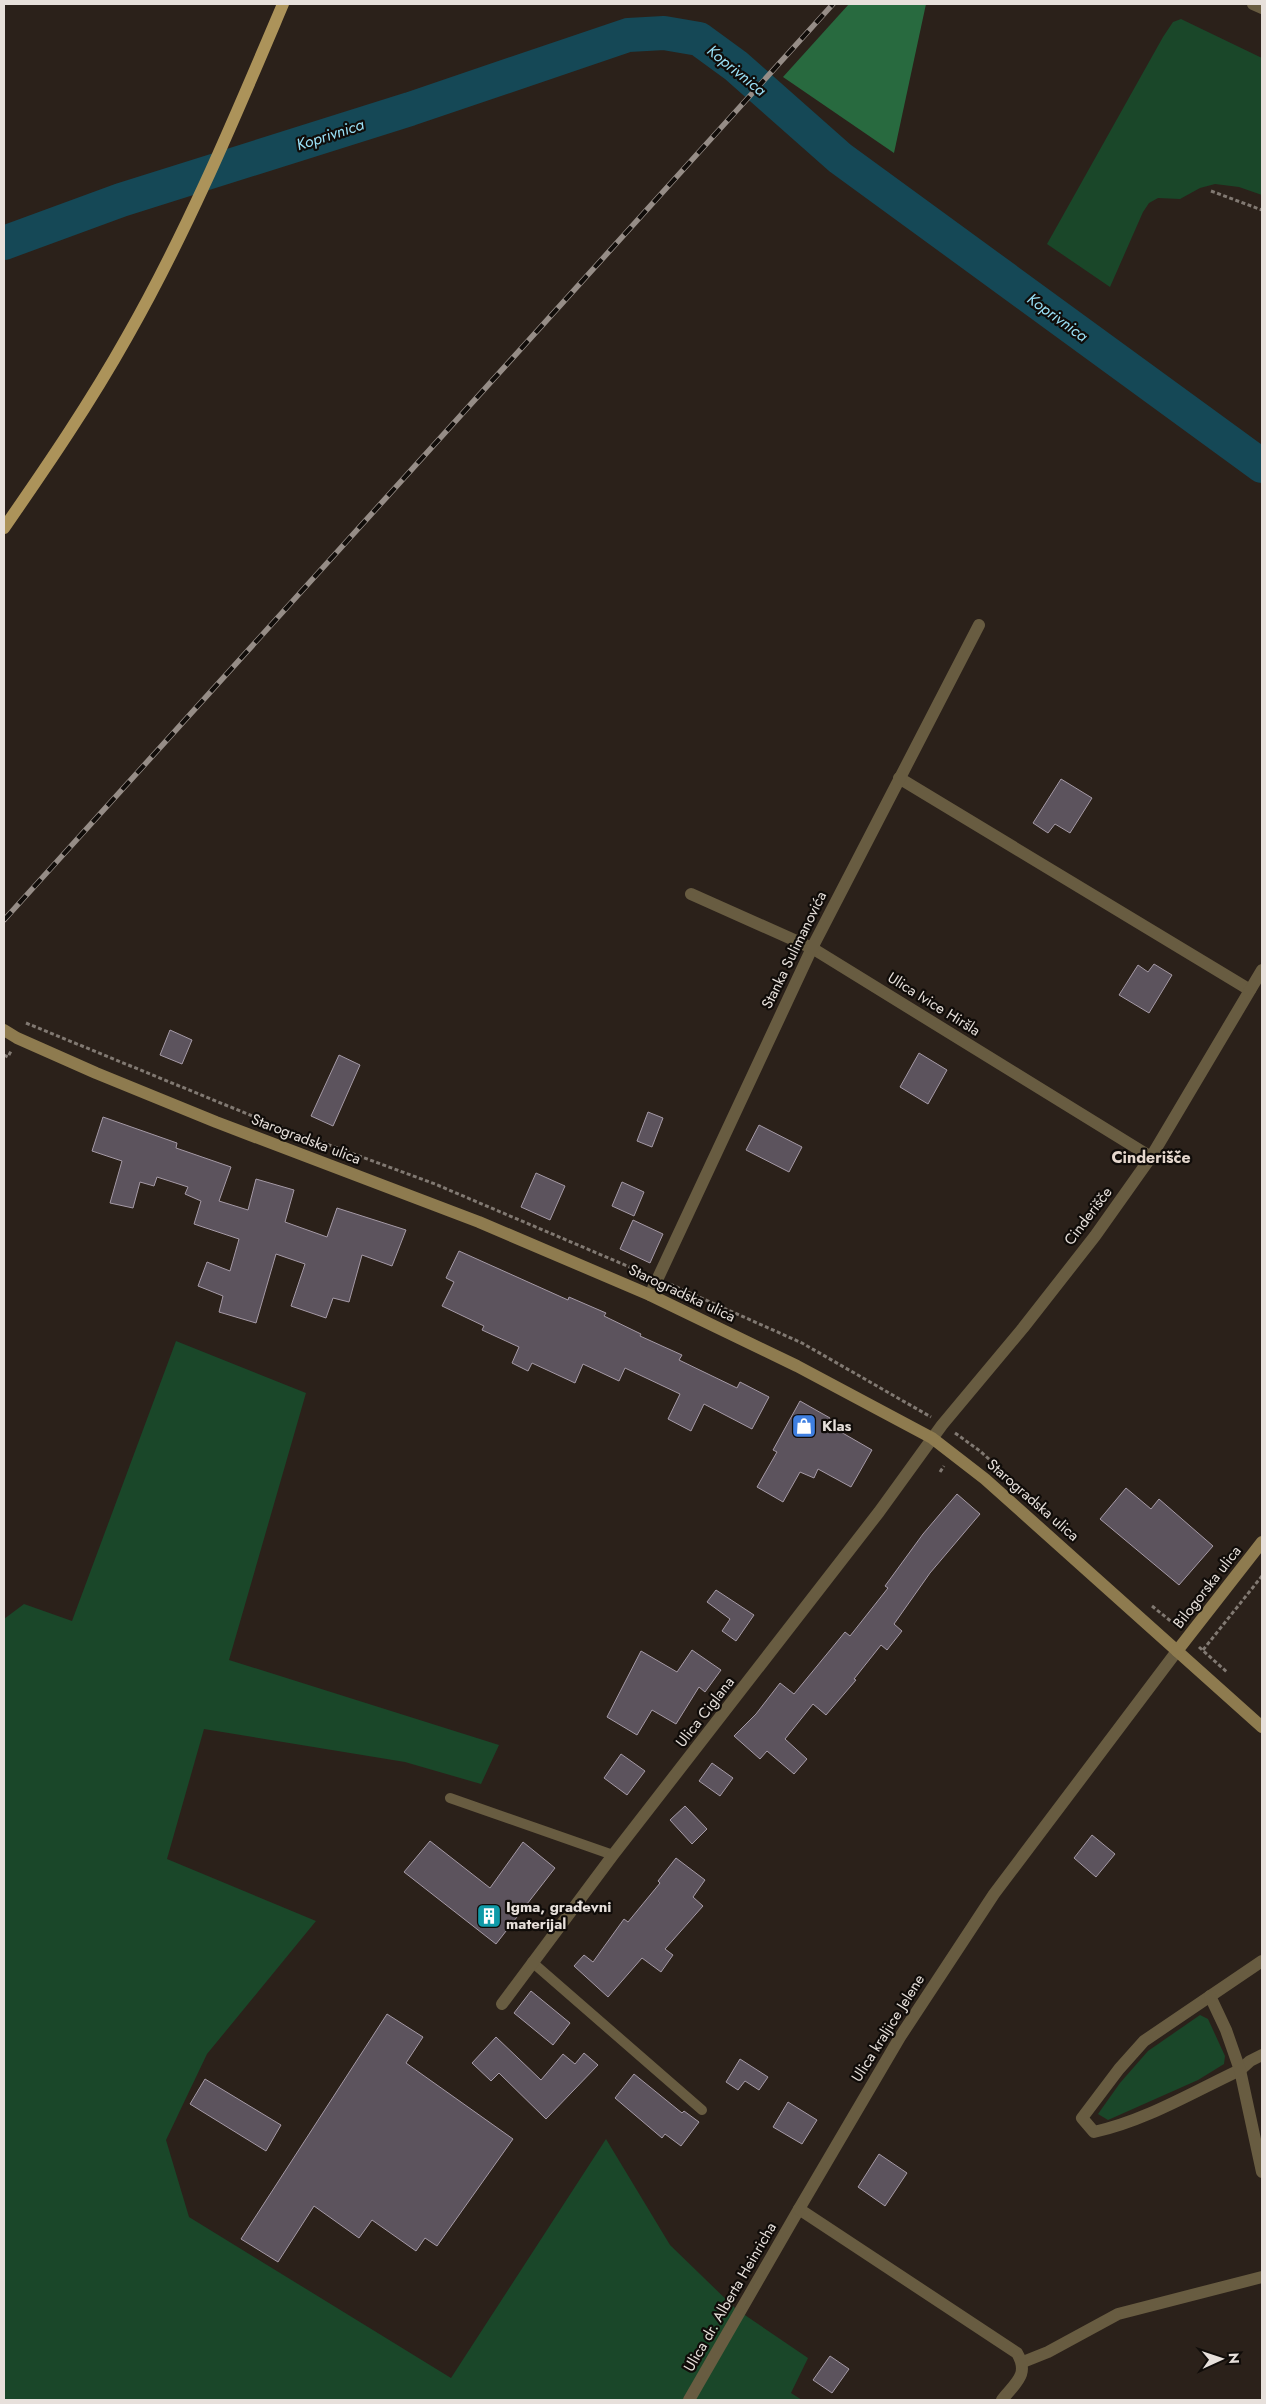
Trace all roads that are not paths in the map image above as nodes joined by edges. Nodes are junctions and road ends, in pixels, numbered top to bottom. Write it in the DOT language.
graph roads {
  1 [pos="283,4"];
  2 [pos="1253,4"];
  3 [pos="1262,8"];
  4 [pos="4,528"];
  5 [pos="979,625"];
  6 [pos="899,778"];
  7 [pos="691,894"];
  8 [pos="812,948"];
  9 [pos="1262,970"];
  10 [pos="1250,990"];
  11 [pos="4,1030"];
  12 [pos="1151,1157"];
  13 [pos="650,1294"];
  14 [pos="932,1438"];
  15 [pos="1262,1542"];
  16 [pos="1177,1651"];
  17 [pos="1262,1727"];
  18 [pos="450,1798"];
  19 [pos="613,1855"];
  20 [pos="1262,1961"];
  21 [pos="532,1962"];
  22 [pos="1210,1996"];
  23 [pos="502,2004"];
  24 [pos="1262,2055"];
  25 [pos="1240,2070"];
  26 [pos="702,2110"];
  27 [pos="1262,2172"];
  28 [pos="798,2209"];
  29 [pos="1262,2277"];
  30 [pos="1022,2362"];
  31 [pos="689,2400"];
  32 [pos="1002,2400"];
  1 -- 4 [label="main road"];
  2 -- 3 [label="street"];
  5 -- 6 [label="street, Stanka Sulimanovića"];
  6 -- 8 [label="street, Stanka Sulimanovića"];
  6 -- 10 [label="street"];
  7 -- 8 [label="street, Ulica Ivice Hiršla"];
  8 -- 12 [label="street, Ulica Ivice Hiršla"];
  8 -- 13 [label="street, Stanka Sulimanovića"];
  9 -- 10 [label="street, Cinderišče"];
  10 -- 12 [label="street, Cinderišče"];
  11 -- 13 [label="main road, Starogradska ulica"];
  12 -- 14 [label="street, Cinderišče"];
  13 -- 14 [label="main road, Starogradska ulica"];
  14 -- 16 [label="main road, Starogradska ulica"];
  14 -- 19 [label="street, Ulica Ciglana"];
  15 -- 16 [label="main road, Bilogorska ulica"];
  16 -- 17 [label="main road, Starogradska ulica"];
  16 -- 28 [label="street, Ulica kraljice Jelene"];
  18 -- 19 [label="lane"];
  19 -- 21 [label="street, Ulica Ciglana"];
  20 -- 22 [label="street"];
  21 -- 23 [label="street, Ulica Ciglana"];
  21 -- 26 [label="lane"];
  22 -- 25 [label="street"];
  22 -- 25 [label="street"];
  24 -- 25 [label="street"];
  25 -- 27 [label="street"];
  28 -- 30 [label="street"];
  28 -- 31 [label="street, Ulica dr. Alberta Heinricha"];
  29 -- 30 [label="street"];
  30 -- 32 [label="street"];
}
